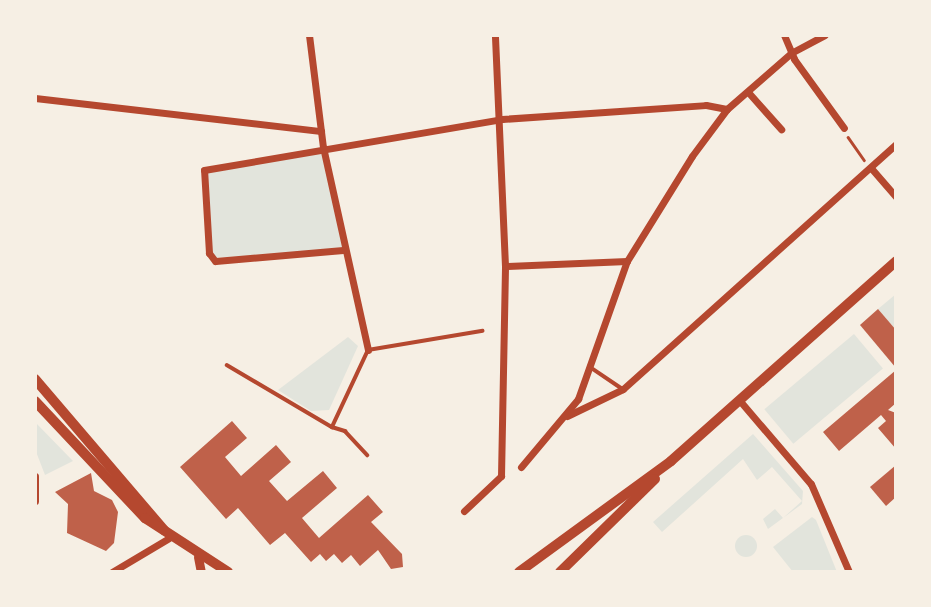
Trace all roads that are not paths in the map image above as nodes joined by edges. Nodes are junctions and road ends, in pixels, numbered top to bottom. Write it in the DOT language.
graph roads {
  1 [pos="309,35"];
  2 [pos="495,35"];
  3 [pos="784,35"];
  4 [pos="825,35"];
  5 [pos="791,53"];
  6 [pos="748,92"];
  7 [pos="35,98"];
  8 [pos="727,109"];
  9 [pos="502,119"];
  10 [pos="844,128"];
  11 [pos="781,129"];
  12 [pos="321,131"];
  13 [pos="896,144"];
  14 [pos="323,147"];
  15 [pos="871,168"];
  16 [pos="896,197"];
  17 [pos="343,250"];
  18 [pos="626,261"];
  19 [pos="896,261"];
  20 [pos="505,265"];
  21 [pos="482,331"];
  22 [pos="368,350"];
  23 [pos="227,365"];
  24 [pos="593,369"];
  25 [pos="35,379"];
  26 [pos="623,389"];
  27 [pos="35,401"];
  28 [pos="740,401"];
  29 [pos="566,417"];
  30 [pos="332,427"];
  31 [pos="367,456"];
  32 [pos="671,461"];
  33 [pos="521,467"];
  34 [pos="35,476"];
  35 [pos="35,501"];
  36 [pos="464,511"];
  37 [pos="169,538"];
  38 [pos="558,547"];
  39 [pos="581,554"];
  40 [pos="198,557"];
  41 [pos="112,572"];
  42 [pos="201,572"];
  43 [pos="228,572"];
  44 [pos="519,572"];
  45 [pos="534,572"];
  46 [pos="560,572"];
  47 [pos="570,572"];
  48 [pos="849,572"];
  1 -- 12 [label="street"];
  2 -- 9 [label="street"];
  3 -- 5 [label="street"];
  4 -- 5 [label="street"];
  5 -- 6 [label="street"];
  5 -- 10 [label="street"];
  6 -- 8 [label="street"];
  6 -- 11 [label="street"];
  7 -- 12 [label="street"];
  8 -- 9 [label="street"];
  8 -- 18 [label="street"];
  9 -- 14 [label="street"];
  9 -- 20 [label="street"];
  12 -- 14 [label="street"];
  13 -- 15 [label="street"];
  14 -- 17 [label="street"];
  14 -- 17 [label="street"];
  15 -- 16 [label="street"];
  15 -- 26 [label="street"];
  17 -- 22 [label="street"];
  18 -- 20 [label="street"];
  18 -- 24 [label="street"];
  19 -- 28 [label="main road"];
  20 -- 36 [label="street"];
  21 -- 22 [label="lane"];
  22 -- 30 [label="lane"];
  23 -- 30 [label="lane"];
  24 -- 26 [label="lane"];
  24 -- 29 [label="street"];
  25 -- 37 [label="main road"];
  26 -- 29 [label="street"];
  27 -- 37 [label="main road"];
  28 -- 32 [label="main road"];
  28 -- 48 [label="street"];
  29 -- 33 [label="street"];
  30 -- 31 [label="lane"];
  32 -- 38 [label="main road"];
  32 -- 39 [label="main road"];
  34 -- 35 [label="street"];
  37 -- 40 [label="main road"];
  37 -- 41 [label="street"];
  38 -- 44 [label="main road"];
  38 -- 45 [label="main road"];
  39 -- 46 [label="main road"];
  39 -- 47 [label="main road"];
  40 -- 42 [label="street"];
  40 -- 43 [label="main road"];
}
